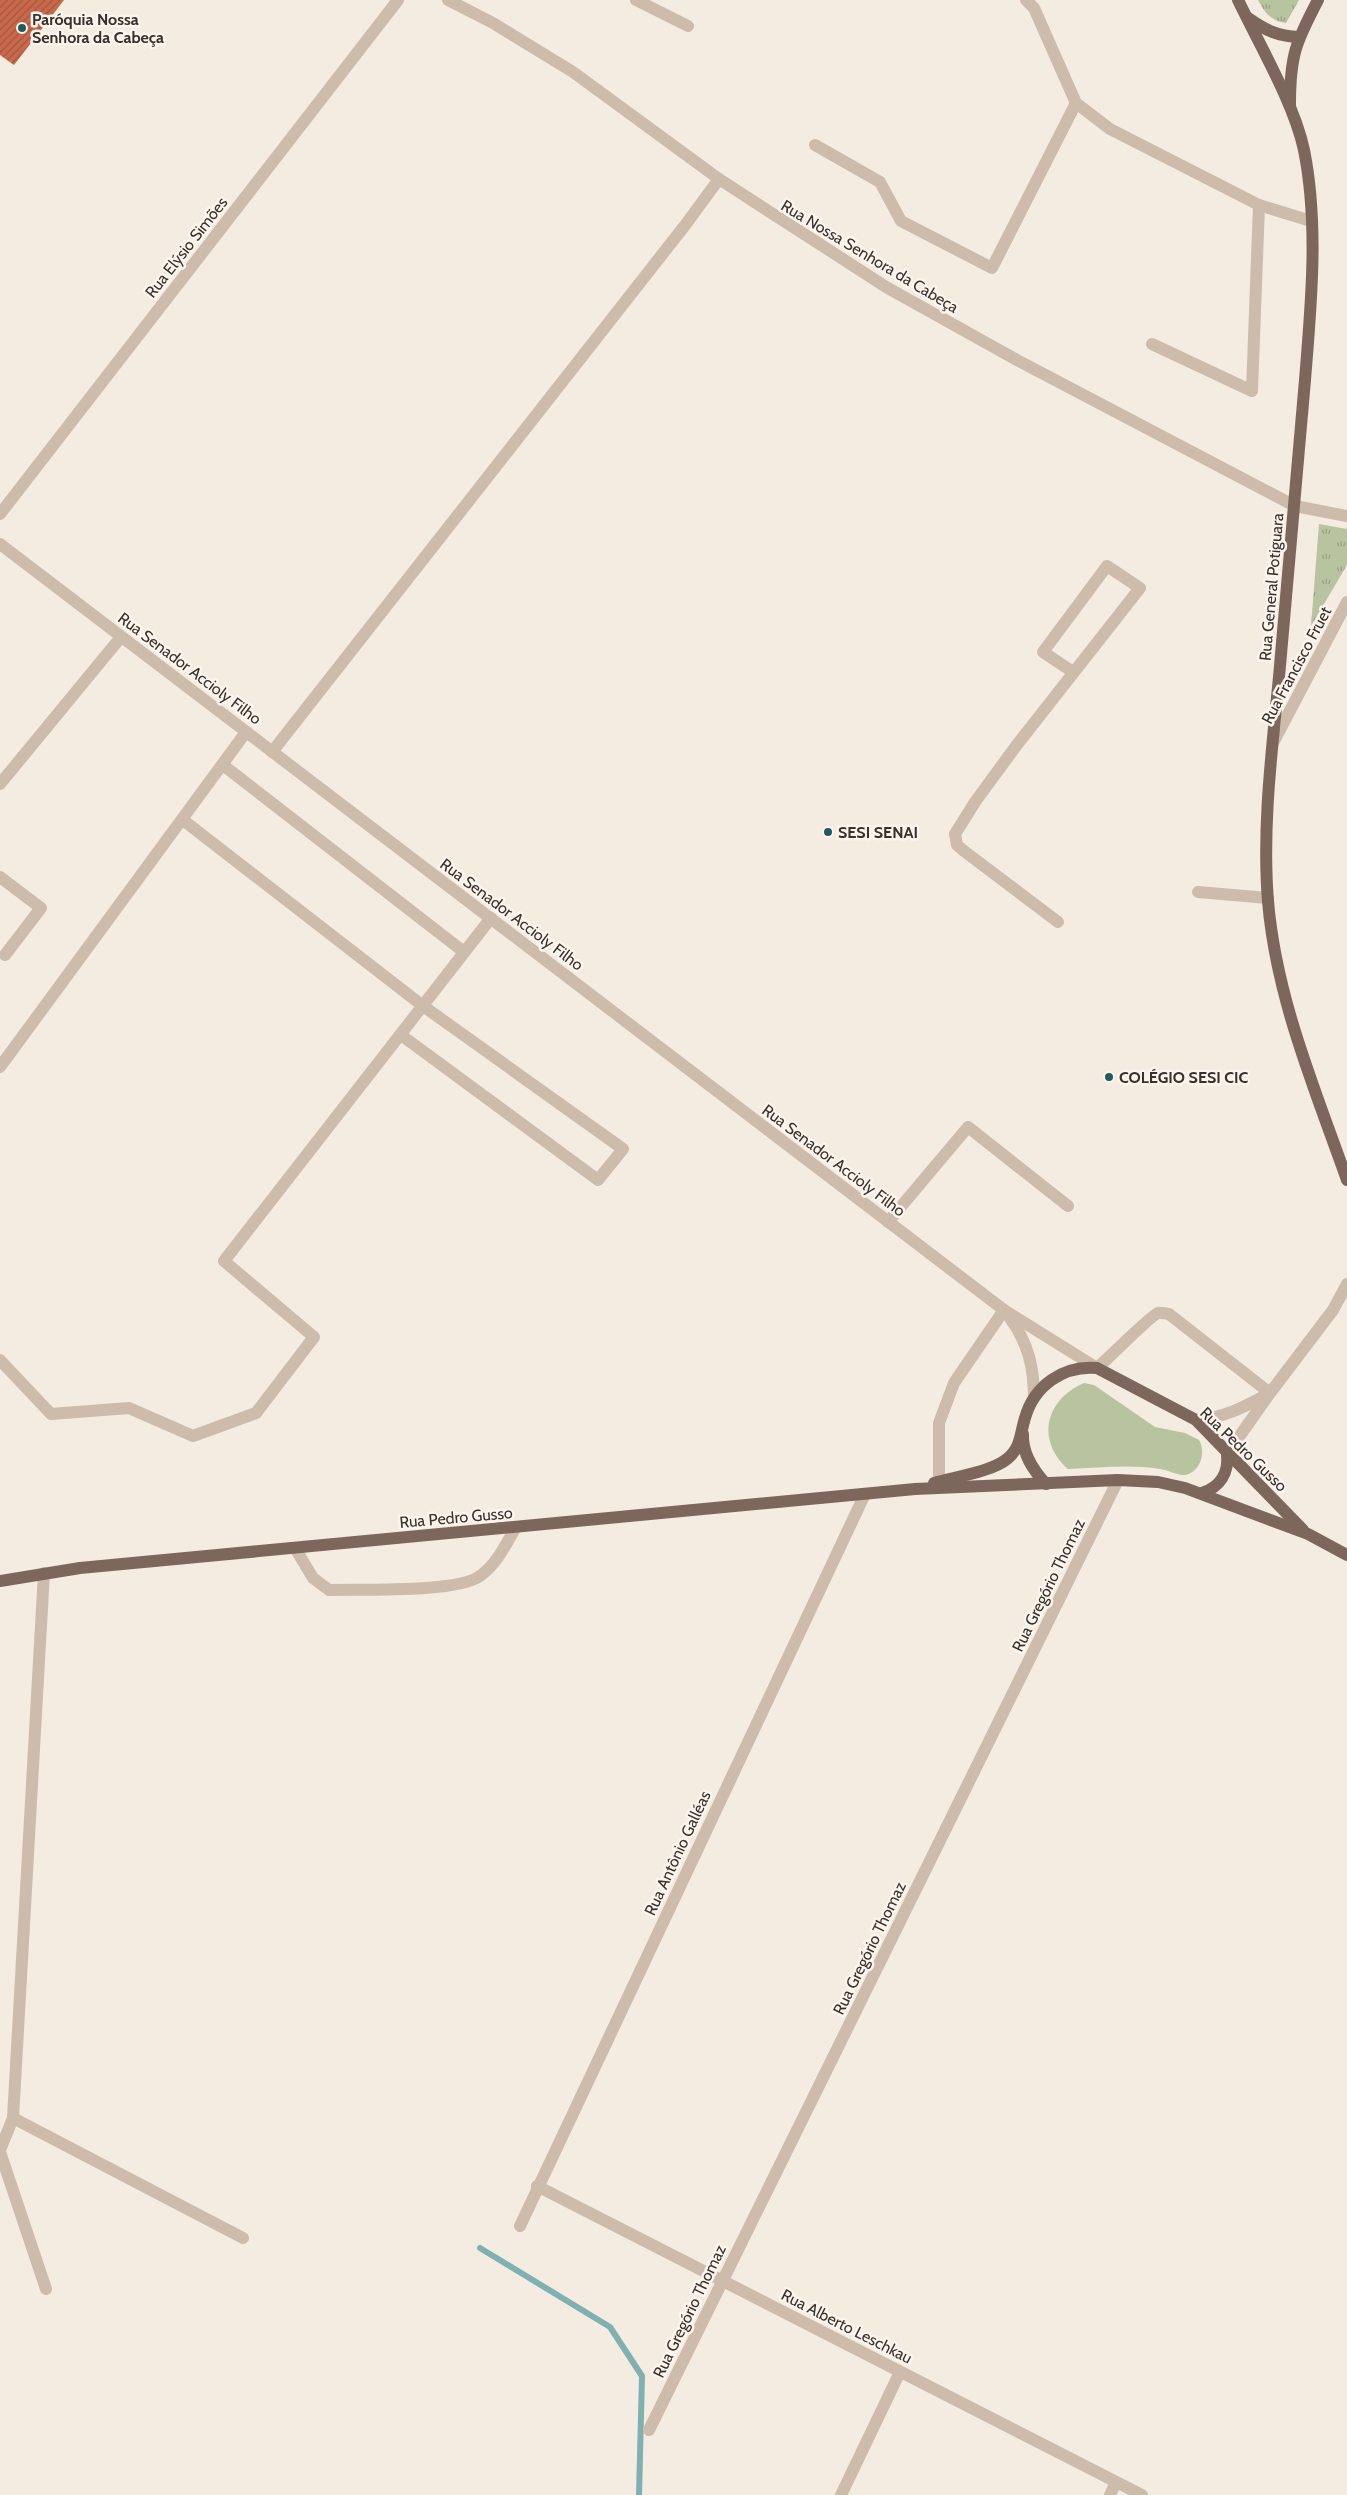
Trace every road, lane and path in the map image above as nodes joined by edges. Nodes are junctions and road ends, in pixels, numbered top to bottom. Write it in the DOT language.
graph roads {
  1 [pos="398,0"];
  2 [pos="448,0"];
  3 [pos="636,0"];
  4 [pos="1026,0"];
  5 [pos="1238,0"];
  6 [pos="1318,0"];
  7 [pos="1246,16"];
  8 [pos="688,26"];
  9 [pos="1299,37"];
  10 [pos="1076,103"];
  11 [pos="1290,108"];
  12 [pos="815,144"];
  13 [pos="719,179"];
  14 [pos="1259,205"];
  15 [pos="1311,221"];
  16 [pos="1152,344"];
  17 [pos="1295,506"];
  18 [pos="0,514"];
  19 [pos="1347,516"];
  20 [pos="0,544"];
  21 [pos="1347,602"];
  22 [pos="121,637"];
  23 [pos="1073,672"];
  24 [pos="246,732"];
  25 [pos="1273,744"];
  26 [pos="272,752"];
  27 [pos="222,765"];
  28 [pos="0,784"];
  29 [pos="183,820"];
  30 [pos="0,877"];
  31 [pos="1198,892"];
  32 [pos="1268,898"];
  33 [pos="490,918"];
  34 [pos="1058,922"];
  35 [pos="464,952"];
  36 [pos="5,955"];
  37 [pos="423,1006"];
  38 [pos="401,1035"];
  39 [pos="0,1067"];
  40 [pos="1347,1180"];
  41 [pos="1068,1206"];
  42 [pos="888,1222"];
  43 [pos="1347,1284"];
  44 [pos="1004,1310"];
  45 [pos="0,1360"];
  46 [pos="1097,1368"];
  47 [pos="1270,1393"];
  48 [pos="1034,1398"];
  49 [pos="1196,1420"];
  50 [pos="1023,1432"];
  51 [pos="1227,1454"];
  52 [pos="1118,1480"];
  53 [pos="939,1482"];
  54 [pos="1046,1484"];
  55 [pos="915,1489"];
  56 [pos="1202,1493"];
  57 [pos="865,1494"];
  58 [pos="516,1527"];
  59 [pos="1308,1534"];
  60 [pos="295,1548"];
  61 [pos="1347,1555"];
  62 [pos="44,1573"];
  63 [pos="0,1581"];
  64 [pos="13,2118"];
  65 [pos="0,2151"];
  66 [pos="537,2186"];
  67 [pos="520,2226"];
  68 [pos="243,2238"];
  69 [pos="722,2281"];
  70 [pos="46,2289"];
  71 [pos="900,2372"];
  72 [pos="649,2430"];
  73 [pos="1116,2482"];
  74 [pos="841,2495"];
  75 [pos="1110,2495"];
  76 [pos="1142,2495"];
  1 -- 18 [label="street, Rua Elýsio Simões"];
  2 -- 13 [label="street, Rua Nossa Senhora da Cabeça"];
  3 -- 8 [label="street"];
  4 -- 10 [label="street"];
  5 -- 7 [label="main road, Rua General Potiguara"];
  6 -- 9 [label="main road"];
  7 -- 9 [label="main road"];
  7 -- 11 [label="main road, Rua General Potiguara"];
  9 -- 11 [label="main road"];
  10 -- 12 [label="street"];
  10 -- 14 [label="street"];
  11 -- 15 [label="main road, Rua General Potiguara"];
  13 -- 17 [label="street, Rua Nossa Senhora da Cabeça"];
  13 -- 26 [label="street"];
  14 -- 15 [label="street"];
  14 -- 16 [label="street"];
  15 -- 17 [label="main road, Rua General Potiguara"];
  17 -- 19 [label="street, Rua Nossa Senhora da Cabeça"];
  17 -- 25 [label="main road, Rua General Potiguara"];
  20 -- 22 [label="street, Rua Senador Accioly Filho"];
  21 -- 25 [label="street, Rua Francisco Fruet"];
  22 -- 24 [label="street, Rua Senador Accioly Filho"];
  22 -- 28 [label="street"];
  23 -- 23 [label="street"];
  23 -- 34 [label="street"];
  24 -- 26 [label="street, Rua Senador Accioly Filho"];
  24 -- 27 [label="street"];
  25 -- 32 [label="main road, Rua General Potiguara"];
  26 -- 33 [label="street, Rua Senador Accioly Filho"];
  27 -- 29 [label="street"];
  27 -- 35 [label="street"];
  29 -- 37 [label="street"];
  29 -- 39 [label="street"];
  30 -- 36 [label="street"];
  31 -- 32 [label="street"];
  32 -- 40 [label="main road, Rua General Potiguara"];
  33 -- 35 [label="street"];
  33 -- 42 [label="street, Rua Senador Accioly Filho"];
  35 -- 37 [label="street"];
  37 -- 38 [label="street"];
  37 -- 38 [label="street"];
  38 -- 45 [label="street"];
  41 -- 42 [label="street"];
  42 -- 44 [label="street, Rua Senador Accioly Filho"];
  43 -- 47 [label="street"];
  44 -- 46 [label="street, Rua Senador Accioly Filho"];
  44 -- 48 [label="street, Rua Senador Accioly Filho"];
  44 -- 53 [label="street"];
  46 -- 47 [label="street"];
  46 -- 48 [label="main road, Rua Pedro Gusso"];
  46 -- 49 [label="main road, Rua Pedro Gusso"];
  47 -- 49 [label="street"];
  47 -- 51 [label="street"];
  48 -- 50 [label="main road, Rua Pedro Gusso"];
  49 -- 51 [label="main road, Rua Pedro Gusso"];
  50 -- 53 [label="main road, Rua Pedro Gusso"];
  50 -- 54 [label="main road"];
  51 -- 56 [label="main road"];
  51 -- 59 [label="main road, Rua Pedro Gusso"];
  52 -- 54 [label="main road, Rua Pedro Gusso"];
  52 -- 56 [label="main road, Rua Pedro Gusso"];
  52 -- 69 [label="street, Rua Gregório Thomaz"];
  53 -- 55 [label="main road, Rua Pedro Gusso"];
  54 -- 55 [label="main road, Rua Pedro Gusso"];
  55 -- 57 [label="main road, Rua Pedro Gusso"];
  56 -- 59 [label="main road, Rua Pedro Gusso"];
  57 -- 58 [label="main road, Rua Pedro Gusso"];
  57 -- 66 [label="street, Rua Antônio Galléas"];
  58 -- 60 [label="main road, Rua Pedro Gusso"];
  58 -- 60 [label="street"];
  59 -- 61 [label="main road, Rua Pedro Gusso"];
  60 -- 62 [label="main road, Rua Pedro Gusso"];
  62 -- 63 [label="main road, Rua Pedro Gusso"];
  62 -- 64 [label="street"];
  64 -- 65 [label="street"];
  64 -- 68 [label="street"];
  65 -- 70 [label="street"];
  66 -- 67 [label="street, Rua Antônio Galléas"];
  66 -- 69 [label="street, Rua Alberto Leschkau"];
  69 -- 71 [label="street, Rua Alberto Leschkau"];
  69 -- 72 [label="street, Rua Gregório Thomaz"];
  71 -- 73 [label="street, Rua Alberto Leschkau"];
  71 -- 74 [label="street"];
  73 -- 75 [label="street"];
  73 -- 76 [label="street, Rua Alberto Leschkau"];
}
